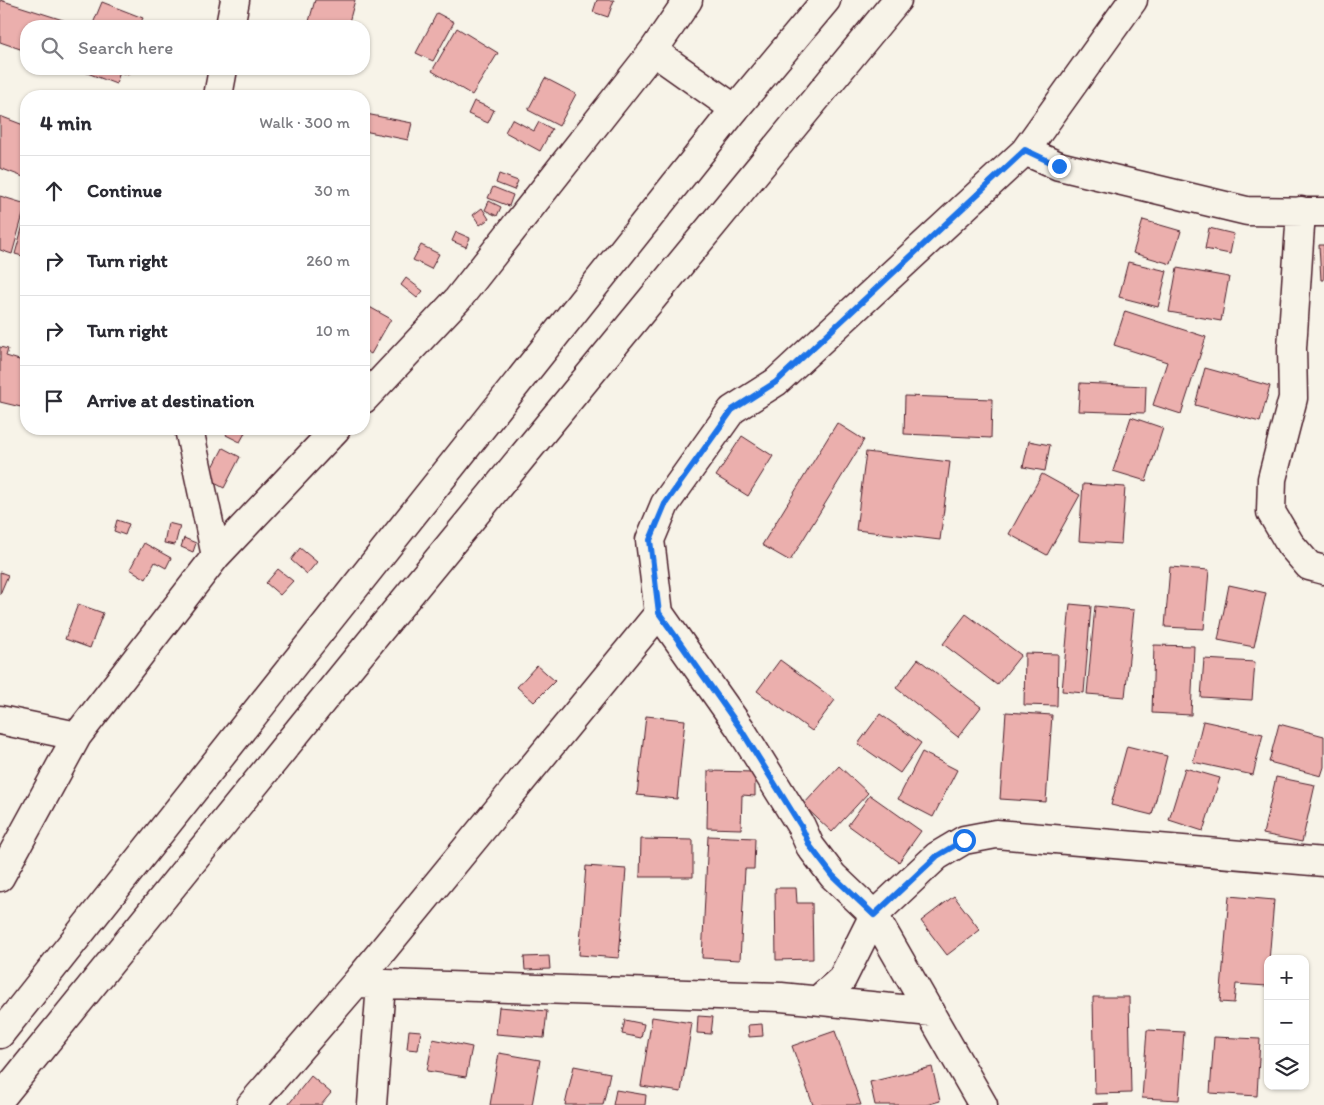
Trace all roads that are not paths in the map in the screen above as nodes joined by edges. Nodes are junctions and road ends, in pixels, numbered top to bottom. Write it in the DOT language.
graph roads {
  1 [pos="235,0"];
  2 [pos="688,0"];
  3 [pos="826,0"];
  4 [pos="897,0"];
  5 [pos="1133,0"];
  6 [pos="231,20"];
  7 [pos="653,51"];
  8 [pos="222,75"];
  9 [pos="219,90"];
  10 [pos="735,110"];
  11 [pos="1025,150"];
  12 [pos="1313,211"];
  13 [pos="370,393"];
  14 [pos="190,435"];
  15 [pos="330,435"];
  16 [pos="216,556"];
  17 [pos="1324,570"];
  18 [pos="659,613"];
  19 [pos="0,720"];
  20 [pos="77,736"];
  21 [pos="1324,862"];
  22 [pos="0,877"];
  23 [pos="874,915"];
  24 [pos="368,984"];
  25 [pos="818,1000"];
  26 [pos="931,1012"];
  27 [pos="0,1034"];
  28 [pos="0,1099"];
  29 [pos="251,1105"];
  30 [pos="372,1105"];
  31 [pos="983,1105"];
  1 -- 6 [label="main road"];
  2 -- 7 [label="main road"];
  3 -- 10 [label="main road"];
  4 -- 28 [label="main road"];
  5 -- 11 [label="main road"];
  7 -- 10 [label="main road"];
  7 -- 13 [label="main road"];
  8 -- 9 [label="main road"];
  10 -- 27 [label="main road"];
  11 -- 12 [label="main road"];
  11 -- 18 [label="main road"];
  12 -- 17 [label="main road"];
  14 -- 16 [label="main road"];
  15 -- 16 [label="main road"];
  16 -- 20 [label="main road"];
  18 -- 23 [label="main road"];
  18 -- 24 [label="main road"];
  19 -- 20 [label="main road"];
  20 -- 22 [label="main road"];
  21 -- 23 [label="main road"];
  23 -- 25 [label="main road"];
  23 -- 26 [label="main road"];
  24 -- 25 [label="main road"];
  24 -- 29 [label="main road"];
  24 -- 30 [label="main road"];
  25 -- 26 [label="main road"];
  26 -- 31 [label="main road"];
}
